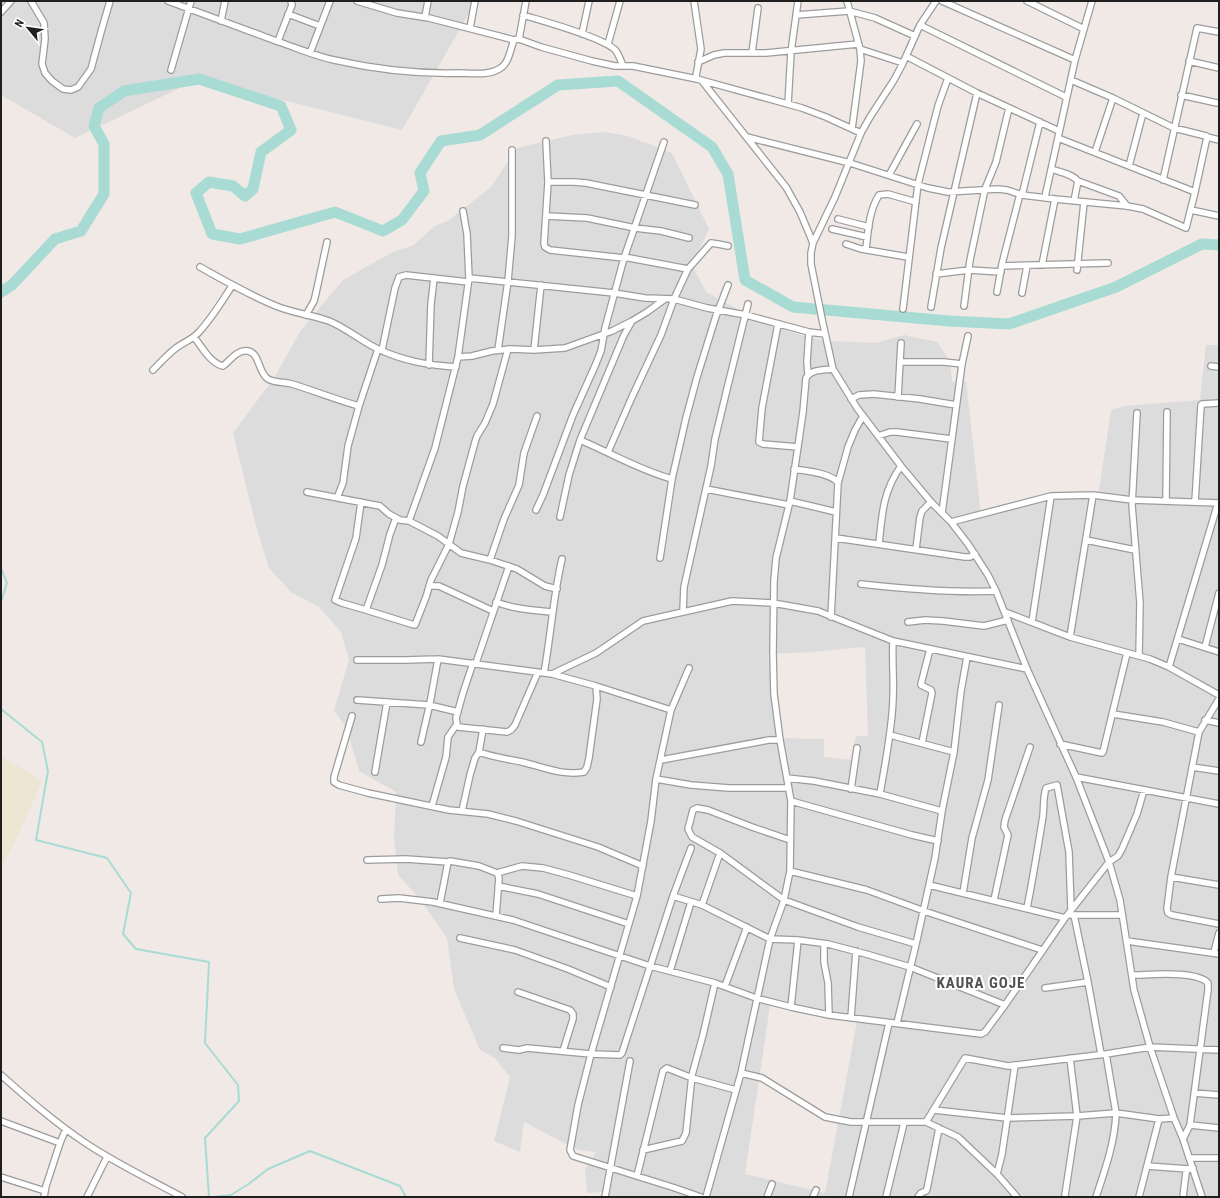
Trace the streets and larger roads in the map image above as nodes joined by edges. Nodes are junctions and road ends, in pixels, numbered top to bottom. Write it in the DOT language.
graph roads {
  1 [pos="11,1"];
  2 [pos="31,1"];
  3 [pos="110,1"];
  4 [pos="168,1"];
  5 [pos="191,1"];
  6 [pos="225,1"];
  7 [pos="291,1"];
  8 [pos="330,1"];
  9 [pos="360,1"];
  10 [pos="428,1"];
  11 [pos="475,1"];
  12 [pos="526,1"];
  13 [pos="589,1"];
  14 [pos="620,1"];
  15 [pos="694,1"];
  16 [pos="798,1"];
  17 [pos="847,1"];
  18 [pos="936,1"];
  19 [pos="942,1"];
  20 [pos="1027,1"];
  21 [pos="1092,1"];
  22 [pos="758,8"];
  23 [pos="189,9"];
  24 [pos="849,11"];
  25 [pos="1,12"];
  26 [pos="288,14"];
  27 [pos="796,15"];
  28 [pos="523,16"];
  29 [pos="425,17"];
  30 [pos="221,21"];
  31 [pos="920,25"];
  32 [pos="320,26"];
  33 [pos="470,28"];
  34 [pos="1084,30"];
  35 [pos="1219,32"];
  36 [pos="582,34"];
  37 [pos="915,36"];
  38 [pos="516,40"];
  39 [pos="278,41"];
  40 [pos="608,44"];
  41 [pos="859,47"];
  42 [pos="791,52"];
  43 [pos="310,53"];
  44 [pos="752,53"];
  45 [pos="906,56"];
  46 [pos="1075,60"];
  47 [pos="1189,61"];
  48 [pos="698,62"];
  49 [pos="903,62"];
  50 [pos="623,66"];
  51 [pos="1219,68"];
  52 [pos="171,70"];
  53 [pos="948,78"];
  54 [pos="700,80"];
  55 [pos="1071,80"];
  56 [pos="977,93"];
  57 [pos="1181,95"];
  58 [pos="1066,97"];
  59 [pos="1113,98"];
  60 [pos="1217,103"];
  61 [pos="788,104"];
  62 [pos="1009,108"];
  63 [pos="1143,113"];
  64 [pos="1040,122"];
  65 [pos="917,124"];
  66 [pos="1174,128"];
  67 [pos="852,129"];
  68 [pos="1059,131"];
  69 [pos="861,133"];
  70 [pos="747,137"];
  71 [pos="1207,137"];
  72 [pos="1058,138"];
  73 [pos="1219,140"];
  74 [pos="546,141"];
  75 [pos="664,142"];
  76 [pos="512,150"];
  77 [pos="1095,152"];
  78 [pos="850,163"];
  79 [pos="1130,166"];
  80 [pos="1051,169"];
  81 [pos="889,175"];
  82 [pos="1163,180"];
  83 [pos="1078,181"];
  84 [pos="548,182"];
  85 [pos="918,184"];
  86 [pos="985,190"];
  87 [pos="954,192"];
  88 [pos="1196,192"];
  89 [pos="1021,194"];
  90 [pos="646,195"];
  91 [pos="1045,198"];
  92 [pos="1055,199"];
  93 [pos="1074,201"];
  94 [pos="916,202"];
  95 [pos="1084,202"];
  96 [pos="695,205"];
  97 [pos="1127,206"];
  98 [pos="1191,210"];
  99 [pos="463,211"];
  100 [pos="546,216"];
  101 [pos="1219,216"];
  102 [pos="838,219"];
  103 [pos="869,226"];
  104 [pos="635,228"];
  105 [pos="832,229"];
  106 [pos="867,237"];
  107 [pos="689,238"];
  108 [pos="327,242"];
  109 [pos="813,243"];
  110 [pos="846,244"];
  111 [pos="728,246"];
  112 [pos="866,249"];
  113 [pos="908,257"];
  114 [pos="624,258"];
  115 [pos="1108,263"];
  116 [pos="1077,264"];
  117 [pos="1042,265"];
  118 [pos="1027,266"];
  119 [pos="200,267"];
  120 [pos="688,269"];
  121 [pos="1001,269"];
  122 [pos="969,270"];
  123 [pos="1077,270"];
  124 [pos="936,274"];
  125 [pos="434,278"];
  126 [pos="469,280"];
  127 [pos="508,281"];
  128 [pos="540,285"];
  129 [pos="728,285"];
  130 [pos="232,286"];
  131 [pos="997,292"];
  132 [pos="614,293"];
  133 [pos="1022,293"];
  134 [pos="674,299"];
  135 [pos="666,300"];
  136 [pos="748,304"];
  137 [pos="964,306"];
  138 [pos="931,308"];
  139 [pos="903,309"];
  140 [pos="718,310"];
  141 [pos="306,315"];
  142 [pos="746,315"];
  143 [pos="632,321"];
  144 [pos="778,324"];
  145 [pos="809,332"];
  146 [pos="825,334"];
  147 [pos="604,335"];
  148 [pos="968,336"];
  149 [pos="194,337"];
  150 [pos="901,343"];
  151 [pos="508,349"];
  152 [pos="380,350"];
  153 [pos="498,350"];
  154 [pos="534,350"];
  155 [pos="458,357"];
  156 [pos="900,362"];
  157 [pos="962,364"];
  158 [pos="428,365"];
  159 [pos="1211,366"];
  160 [pos="456,367"];
  161 [pos="1219,367"];
  162 [pos="833,369"];
  163 [pos="153,370"];
  164 [pos="808,374"];
  165 [pos="898,397"];
  166 [pos="851,399"];
  167 [pos="1219,403"];
  168 [pos="956,405"];
  169 [pos="359,406"];
  170 [pos="1167,412"];
  171 [pos="1137,413"];
  172 [pos="537,416"];
  173 [pos="863,416"];
  174 [pos="878,436"];
  175 [pos="951,439"];
  176 [pos="580,440"];
  177 [pos="798,447"];
  178 [pos="608,452"];
  179 [pos="900,466"];
  180 [pos="794,469"];
  181 [pos="672,479"];
  182 [pos="838,483"];
  183 [pos="706,489"];
  184 [pos="307,492"];
  185 [pos="1093,495"];
  186 [pos="1051,496"];
  187 [pos="337,498"];
  188 [pos="1132,500"];
  189 [pos="1166,500"];
  190 [pos="361,502"];
  191 [pos="931,502"];
  192 [pos="1195,502"];
  193 [pos="789,503"];
  194 [pos="1218,503"];
  195 [pos="536,510"];
  196 [pos="836,512"];
  197 [pos="942,513"];
  198 [pos="560,517"];
  199 [pos="396,518"];
  200 [pos="409,521"];
  201 [pos="951,522"];
  202 [pos="836,538"];
  203 [pos="1086,540"];
  204 [pos="449,544"];
  205 [pos="879,544"];
  206 [pos="916,549"];
  207 [pos="1135,550"];
  208 [pos="975,554"];
  209 [pos="660,558"];
  210 [pos="562,559"];
  211 [pos="490,560"];
  212 [pos="509,566"];
  213 [pos="860,584"];
  214 [pos="429,586"];
  215 [pos="557,589"];
  216 [pos="996,591"];
  217 [pos="1219,593"];
  218 [pos="496,602"];
  219 [pos="774,604"];
  220 [pos="366,610"];
  221 [pos="493,611"];
  222 [pos="683,611"];
  223 [pos="552,612"];
  224 [pos="1005,612"];
  225 [pos="832,616"];
  226 [pos="1008,620"];
  227 [pos="908,622"];
  228 [pos="1032,622"];
  229 [pos="1070,636"];
  230 [pos="1178,638"];
  231 [pos="893,641"];
  232 [pos="1205,647"];
  233 [pos="930,649"];
  234 [pos="1219,652"];
  235 [pos="1127,653"];
  236 [pos="1139,656"];
  237 [pos="967,657"];
  238 [pos="438,659"];
  239 [pos="357,660"];
  240 [pos="474,663"];
  241 [pos="1169,667"];
  242 [pos="689,668"];
  243 [pos="1027,669"];
  244 [pos="541,673"];
  245 [pos="552,674"];
  246 [pos="596,686"];
  247 [pos="1219,696"];
  248 [pos="1219,699"];
  249 [pos="357,700"];
  250 [pos="387,702"];
  251 [pos="429,705"];
  252 [pos="999,705"];
  253 [pos="671,710"];
  254 [pos="458,712"];
  255 [pos="1113,714"];
  256 [pos="352,716"];
  257 [pos="1205,720"];
  258 [pos="1219,723"];
  259 [pos="456,724"];
  260 [pos="483,729"];
  261 [pos="1199,732"];
  262 [pos="890,734"];
  263 [pos="780,740"];
  264 [pos="420,742"];
  265 [pos="922,743"];
  266 [pos="1060,744"];
  267 [pos="1030,747"];
  268 [pos="857,748"];
  269 [pos="479,752"];
  270 [pos="954,752"];
  271 [pos="660,760"];
  272 [pos="1192,767"];
  273 [pos="1219,771"];
  274 [pos="375,772"];
  275 [pos="1076,777"];
  276 [pos="787,778"];
  277 [pos="656,779"];
  278 [pos="788,788"];
  279 [pos="851,789"];
  280 [pos="1144,790"];
  281 [pos="880,794"];
  282 [pos="1186,798"];
  283 [pos="791,801"];
  284 [pos="1219,804"];
  285 [pos="432,806"];
  286 [pos="462,811"];
  287 [pos="942,811"];
  288 [pos="790,840"];
  289 [pos="938,841"];
  290 [pos="691,848"];
  291 [pos="720,853"];
  292 [pos="367,860"];
  293 [pos="448,862"];
  294 [pos="1110,862"];
  295 [pos="643,866"];
  296 [pos="790,871"];
  297 [pos="497,873"];
  298 [pos="1171,877"];
  299 [pos="929,885"];
  300 [pos="1219,885"];
  301 [pos="498,886"];
  302 [pos="963,893"];
  303 [pos="637,896"];
  304 [pos="673,896"];
  305 [pos="381,899"];
  306 [pos="784,900"];
  307 [pos="994,900"];
  308 [pos="691,902"];
  309 [pos="440,903"];
  310 [pos="702,905"];
  311 [pos="1027,908"];
  312 [pos="1071,909"];
  313 [pos="924,911"];
  314 [pos="1122,914"];
  315 [pos="496,916"];
  316 [pos="1066,916"];
  317 [pos="1074,916"];
  318 [pos="629,924"];
  319 [pos="1219,924"];
  320 [pos="747,927"];
  321 [pos="1219,933"];
  322 [pos="460,938"];
  323 [pos="770,939"];
  324 [pos="798,940"];
  325 [pos="1127,941"];
  326 [pos="824,944"];
  327 [pos="916,944"];
  328 [pos="1042,950"];
  329 [pos="856,951"];
  330 [pos="1216,953"];
  331 [pos="620,956"];
  332 [pos="650,966"];
  333 [pos="910,967"];
  334 [pos="670,971"];
  335 [pos="1132,975"];
  336 [pos="1088,982"];
  337 [pos="715,983"];
  338 [pos="725,986"];
  339 [pos="611,987"];
  340 [pos="1045,988"];
  341 [pos="518,992"];
  342 [pos="756,998"];
  343 [pos="1005,1005"];
  344 [pos="791,1007"];
  345 [pos="829,1015"];
  346 [pos="851,1018"];
  347 [pos="889,1023"];
  348 [pos="897,1023"];
  349 [pos="1150,1047"];
  350 [pos="503,1048"];
  351 [pos="1200,1049"];
  352 [pos="1219,1050"];
  353 [pos="563,1052"];
  354 [pos="591,1054"];
  355 [pos="1103,1054"];
  356 [pos="1070,1058"];
  357 [pos="630,1060"];
  358 [pos="1015,1065"];
  359 [pos="741,1073"];
  360 [pos="1,1074"];
  361 [pos="692,1078"];
  362 [pos="736,1090"];
  363 [pos="1194,1093"];
  364 [pos="1219,1095"];
  365 [pos="934,1110"];
  366 [pos="1116,1113"];
  367 [pos="1077,1116"];
  368 [pos="1007,1118"];
  369 [pos="1174,1118"];
  370 [pos="1159,1119"];
  371 [pos="1,1121"];
  372 [pos="866,1122"];
  373 [pos="926,1122"];
  374 [pos="904,1123"];
  375 [pos="1190,1125"];
  376 [pos="939,1128"];
  377 [pos="1219,1128"];
  378 [pos="66,1129"];
  379 [pos="1183,1140"];
  380 [pos="60,1143"];
  381 [pos="643,1150"];
  382 [pos="107,1157"];
  383 [pos="1189,1158"];
  384 [pos="1219,1158"];
  385 [pos="1147,1166"];
  386 [pos="611,1168"];
  387 [pos="1190,1168"];
  388 [pos="997,1174"];
  389 [pos="637,1176"];
  390 [pos="1,1177"];
  391 [pos="772,1184"];
  392 [pos="816,1190"];
  393 [pos="45,1194"];
  394 [pos="1065,1195"];
  395 [pos="86,1197"];
  396 [pos="182,1197"];
  397 [pos="605,1197"];
  398 [pos="701,1197"];
  399 [pos="706,1197"];
  400 [pos="767,1197"];
  401 [pos="813,1197"];
  402 [pos="849,1197"];
  403 [pos="886,1197"];
  404 [pos="918,1197"];
  405 [pos="1017,1197"];
  406 [pos="1096,1197"];
  407 [pos="1140,1197"];
  408 [pos="1183,1197"];
  409 [pos="1202,1197"];
  1 -- 25 [label="street"];
  2 -- 3 [label="street"];
  4 -- 23 [label="street"];
  5 -- 23 [label="street"];
  6 -- 30 [label="street"];
  7 -- 26 [label="street"];
  8 -- 32 [label="street"];
  9 -- 29 [label="street"];
  10 -- 29 [label="street"];
  11 -- 33 [label="street"];
  12 -- 28 [label="street"];
  13 -- 36 [label="street"];
  14 -- 40 [label="street"];
  15 -- 48 [label="street"];
  16 -- 27 [label="street"];
  17 -- 24 [label="street"];
  18 -- 31 [label="street"];
  19 -- 46 [label="street"];
  20 -- 34 [label="street"];
  21 -- 34 [label="street"];
  22 -- 44 [label="street"];
  23 -- 30 [label="street"];
  23 -- 52 [label="street"];
  24 -- 27 [label="street"];
  24 -- 37 [label="street"];
  24 -- 41 [label="street"];
  26 -- 32 [label="street"];
  26 -- 39 [label="street"];
  27 -- 42 [label="street"];
  28 -- 36 [label="street"];
  28 -- 38 [label="street"];
  29 -- 33 [label="street"];
  30 -- 39 [label="street"];
  31 -- 37 [label="street"];
  31 -- 58 [label="street"];
  32 -- 43 [label="street"];
  33 -- 38 [label="street"];
  34 -- 46 [label="street"];
  35 -- 47 [label="street"];
  36 -- 40 [label="street"];
  37 -- 45 [label="street"];
  38 -- 43 [label="street"];
  38 -- 50 [label="street"];
  39 -- 43 [label="street"];
  40 -- 50 [label="street"];
  41 -- 42 [label="street"];
  41 -- 49 [label="street"];
  41 -- 67 [label="street"];
  42 -- 44 [label="street"];
  42 -- 61 [label="street"];
  44 -- 48 [label="street"];
  45 -- 49 [label="street"];
  45 -- 53 [label="street"];
  46 -- 55 [label="street"];
  47 -- 51 [label="street"];
  47 -- 57 [label="street"];
  48 -- 54 [label="street"];
  49 -- 69 [label="street"];
  50 -- 54 [label="street"];
  53 -- 56 [label="street"];
  53 -- 85 [label="street"];
  54 -- 61 [label="street"];
  54 -- 70 [label="street"];
  55 -- 58 [label="street"];
  55 -- 59 [label="street"];
  56 -- 62 [label="street"];
  56 -- 87 [label="street"];
  57 -- 60 [label="street"];
  57 -- 66 [label="street"];
  58 -- 68 [label="street"];
  59 -- 63 [label="street"];
  59 -- 77 [label="street"];
  61 -- 67 [label="street"];
  62 -- 64 [label="street"];
  62 -- 86 [label="street"];
  63 -- 66 [label="street"];
  63 -- 79 [label="street"];
  64 -- 68 [label="street"];
  64 -- 89 [label="street"];
  65 -- 81 [label="street"];
  66 -- 71 [label="street"];
  66 -- 82 [label="street"];
  67 -- 69 [label="street"];
  68 -- 72 [label="street"];
  69 -- 78 [label="street"];
  70 -- 78 [label="street"];
  70 -- 109 [label="street"];
  71 -- 73 [label="street"];
  71 -- 88 [label="street"];
  72 -- 77 [label="street"];
  72 -- 80 [label="street"];
  74 -- 84 [label="street"];
  75 -- 90 [label="street"];
  76 -- 127 [label="street"];
  77 -- 79 [label="street"];
  78 -- 81 [label="street"];
  78 -- 109 [label="street"];
  79 -- 82 [label="street"];
  80 -- 83 [label="street"];
  80 -- 91 [label="street"];
  81 -- 85 [label="street"];
  82 -- 88 [label="street"];
  83 -- 93 [label="street"];
  83 -- 97 [label="street"];
  84 -- 90 [label="street"];
  84 -- 100 [label="street"];
  85 -- 87 [label="street"];
  85 -- 94 [label="street"];
  86 -- 87 [label="street"];
  86 -- 89 [label="street"];
  86 -- 122 [label="street"];
  87 -- 124 [label="street"];
  88 -- 98 [label="street"];
  89 -- 91 [label="street"];
  89 -- 121 [label="street"];
  90 -- 96 [label="street"];
  90 -- 104 [label="street"];
  91 -- 92 [label="street"];
  92 -- 93 [label="street"];
  92 -- 117 [label="street"];
  93 -- 95 [label="street"];
  94 -- 103 [label="street"];
  94 -- 113 [label="street"];
  95 -- 97 [label="street"];
  95 -- 116 [label="street"];
  97 -- 98 [label="street"];
  98 -- 101 [label="street"];
  99 -- 126 [label="street"];
  100 -- 104 [label="street"];
  100 -- 114 [label="street"];
  102 -- 103 [label="street"];
  103 -- 106 [label="street"];
  104 -- 107 [label="street"];
  104 -- 114 [label="street"];
  105 -- 106 [label="street"];
  106 -- 112 [label="street"];
  108 -- 141 [label="street"];
  109 -- 146 [label="street"];
  110 -- 112 [label="street"];
  111 -- 120 [label="street"];
  112 -- 113 [label="street"];
  113 -- 139 [label="street"];
  114 -- 120 [label="street"];
  114 -- 132 [label="street"];
  115 -- 116 [label="street"];
  116 -- 117 [label="street"];
  116 -- 123 [label="street"];
  117 -- 118 [label="street"];
  118 -- 121 [label="street"];
  118 -- 133 [label="street"];
  119 -- 130 [label="street"];
  120 -- 134 [label="street"];
  121 -- 122 [label="street"];
  121 -- 131 [label="street"];
  122 -- 124 [label="street"];
  122 -- 137 [label="street"];
  124 -- 138 [label="street"];
  125 -- 126 [label="street"];
  125 -- 152 [label="street"];
  125 -- 158 [label="street"];
  126 -- 127 [label="street"];
  126 -- 155 [label="street"];
  127 -- 128 [label="street"];
  127 -- 153 [label="street"];
  128 -- 132 [label="street"];
  128 -- 154 [label="street"];
  129 -- 140 [label="street"];
  130 -- 141 [label="street"];
  130 -- 149 [label="street"];
  132 -- 135 [label="street"];
  132 -- 147 [label="street"];
  134 -- 135 [label="street"];
  134 -- 140 [label="street"];
  134 -- 178 [label="street"];
  135 -- 143 [label="street"];
  136 -- 142 [label="street"];
  140 -- 142 [label="street"];
  140 -- 181 [label="street"];
  141 -- 152 [label="street"];
  142 -- 144 [label="street"];
  142 -- 183 [label="street"];
  143 -- 147 [label="street"];
  143 -- 176 [label="street"];
  144 -- 145 [label="street"];
  144 -- 177 [label="street"];
  145 -- 146 [label="street"];
  145 -- 164 [label="street"];
  146 -- 162 [label="street"];
  147 -- 154 [label="street"];
  147 -- 195 [label="street"];
  148 -- 157 [label="street"];
  149 -- 163 [label="street"];
  149 -- 169 [label="street"];
  150 -- 156 [label="street"];
  151 -- 153 [label="street"];
  151 -- 154 [label="street"];
  151 -- 204 [label="street"];
  152 -- 158 [label="street"];
  152 -- 169 [label="street"];
  153 -- 155 [label="street"];
  155 -- 160 [label="street"];
  156 -- 157 [label="street"];
  156 -- 165 [label="street"];
  157 -- 168 [label="street"];
  158 -- 160 [label="street"];
  159 -- 161 [label="street"];
  160 -- 200 [label="street"];
  162 -- 164 [label="street"];
  162 -- 166 [label="street"];
  164 -- 177 [label="street"];
  165 -- 166 [label="street"];
  165 -- 168 [label="street"];
  166 -- 173 [label="street"];
  167 -- 192 [label="street"];
  168 -- 175 [label="street"];
  169 -- 187 [label="street"];
  170 -- 189 [label="street"];
  171 -- 188 [label="street"];
  172 -- 211 [label="street"];
  173 -- 174 [label="street"];
  173 -- 182 [label="street"];
  174 -- 175 [label="street"];
  174 -- 179 [label="street"];
  175 -- 197 [label="street"];
  176 -- 178 [label="street"];
  176 -- 198 [label="street"];
  177 -- 180 [label="street"];
  178 -- 181 [label="street"];
  179 -- 191 [label="street"];
  179 -- 205 [label="street"];
  180 -- 182 [label="street"];
  180 -- 193 [label="street"];
  181 -- 209 [label="street"];
  182 -- 196 [label="street"];
  183 -- 193 [label="street"];
  183 -- 222 [label="street"];
  184 -- 187 [label="street"];
  185 -- 186 [label="street"];
  185 -- 188 [label="street"];
  185 -- 203 [label="street"];
  186 -- 201 [label="street"];
  186 -- 228 [label="street"];
  187 -- 190 [label="street"];
  188 -- 189 [label="street"];
  188 -- 207 [label="street"];
  189 -- 192 [label="street"];
  190 -- 199 [label="street"];
  190 -- 220 [label="street"];
  191 -- 197 [label="street"];
  191 -- 206 [label="street"];
  192 -- 194 [label="street"];
  193 -- 196 [label="street"];
  193 -- 219 [label="street"];
  194 -- 230 [label="street"];
  196 -- 202 [label="street"];
  197 -- 201 [label="street"];
  199 -- 200 [label="street"];
  199 -- 220 [label="street"];
  200 -- 204 [label="street"];
  201 -- 208 [label="street"];
  202 -- 205 [label="street"];
  202 -- 225 [label="street"];
  203 -- 207 [label="street"];
  203 -- 229 [label="street"];
  204 -- 211 [label="street"];
  204 -- 214 [label="street"];
  205 -- 206 [label="street"];
  206 -- 208 [label="street"];
  207 -- 236 [label="street"];
  208 -- 216 [label="street"];
  210 -- 215 [label="street"];
  211 -- 212 [label="street"];
  212 -- 215 [label="street"];
  212 -- 218 [label="street"];
  213 -- 216 [label="street"];
  214 -- 220 [label="street"];
  214 -- 221 [label="street"];
  215 -- 223 [label="street"];
  216 -- 224 [label="street"];
  217 -- 232 [label="street"];
  218 -- 221 [label="street"];
  218 -- 223 [label="street"];
  219 -- 222 [label="street"];
  219 -- 225 [label="street"];
  219 -- 263 [label="street"];
  221 -- 240 [label="street"];
  222 -- 245 [label="street"];
  223 -- 244 [label="street"];
  224 -- 226 [label="street"];
  224 -- 228 [label="street"];
  225 -- 231 [label="street"];
  226 -- 227 [label="street"];
  226 -- 243 [label="street"];
  228 -- 229 [label="street"];
  229 -- 235 [label="street"];
  230 -- 232 [label="street"];
  230 -- 241 [label="street"];
  231 -- 233 [label="street"];
  231 -- 262 [label="street"];
  232 -- 234 [label="street"];
  233 -- 237 [label="street"];
  233 -- 265 [label="street"];
  235 -- 236 [label="street"];
  235 -- 255 [label="street"];
  236 -- 241 [label="street"];
  237 -- 243 [label="street"];
  237 -- 270 [label="street"];
  238 -- 239 [label="street"];
  238 -- 240 [label="street"];
  238 -- 251 [label="street"];
  240 -- 244 [label="street"];
  240 -- 254 [label="street"];
  241 -- 247 [label="street"];
  242 -- 253 [label="street"];
  243 -- 266 [label="street"];
  244 -- 245 [label="street"];
  244 -- 260 [label="street"];
  245 -- 246 [label="street"];
  246 -- 253 [label="street"];
  246 -- 269 [label="street"];
  248 -- 257 [label="street"];
  249 -- 250 [label="street"];
  250 -- 251 [label="street"];
  250 -- 274 [label="street"];
  251 -- 254 [label="street"];
  251 -- 264 [label="street"];
  252 -- 302 [label="street"];
  253 -- 271 [label="street"];
  254 -- 259 [label="street"];
  255 -- 261 [label="street"];
  255 -- 266 [label="street"];
  256 -- 285 [label="street"];
  257 -- 258 [label="street"];
  257 -- 261 [label="street"];
  259 -- 260 [label="street"];
  259 -- 285 [label="street"];
  260 -- 269 [label="street"];
  261 -- 272 [label="street"];
  262 -- 265 [label="street"];
  262 -- 281 [label="street"];
  263 -- 271 [label="street"];
  263 -- 276 [label="street"];
  265 -- 270 [label="street"];
  266 -- 275 [label="street"];
  267 -- 307 [label="street"];
  268 -- 279 [label="street"];
  269 -- 286 [label="street"];
  270 -- 287 [label="street"];
  271 -- 277 [label="street"];
  272 -- 273 [label="street"];
  272 -- 282 [label="street"];
  275 -- 280 [label="street"];
  275 -- 294 [label="street"];
  276 -- 278 [label="street"];
  276 -- 279 [label="street"];
  277 -- 278 [label="street"];
  277 -- 295 [label="street"];
  278 -- 283 [label="street"];
  279 -- 281 [label="street"];
  280 -- 282 [label="street"];
  280 -- 294 [label="street"];
  281 -- 287 [label="street"];
  282 -- 284 [label="street"];
  282 -- 298 [label="street"];
  283 -- 288 [label="street"];
  283 -- 289 [label="street"];
  285 -- 286 [label="street"];
  286 -- 295 [label="street"];
  287 -- 289 [label="street"];
  288 -- 291 [label="street"];
  288 -- 296 [label="street"];
  289 -- 299 [label="street"];
  290 -- 304 [label="street"];
  291 -- 306 [label="street"];
  291 -- 310 [label="street"];
  292 -- 293 [label="street"];
  293 -- 297 [label="street"];
  293 -- 309 [label="street"];
  294 -- 312 [label="street"];
  294 -- 314 [label="street"];
  295 -- 303 [label="street"];
  296 -- 306 [label="street"];
  296 -- 313 [label="street"];
  297 -- 301 [label="street"];
  297 -- 303 [label="street"];
  298 -- 300 [label="street"];
  298 -- 319 [label="street"];
  299 -- 302 [label="street"];
  299 -- 313 [label="street"];
  301 -- 315 [label="street"];
  301 -- 318 [label="street"];
  302 -- 307 [label="street"];
  303 -- 318 [label="street"];
  304 -- 308 [label="street"];
  304 -- 332 [label="street"];
  305 -- 309 [label="street"];
  306 -- 323 [label="street"];
  306 -- 327 [label="street"];
  307 -- 311 [label="street"];
  308 -- 310 [label="street"];
  308 -- 334 [label="street"];
  309 -- 315 [label="street"];
  310 -- 320 [label="street"];
  311 -- 312 [label="street"];
  311 -- 316 [label="street"];
  312 -- 316 [label="street"];
  313 -- 327 [label="street"];
  313 -- 328 [label="street"];
  314 -- 317 [label="street"];
  314 -- 325 [label="street"];
  315 -- 331 [label="street"];
  316 -- 317 [label="street"];
  316 -- 328 [label="street"];
  317 -- 336 [label="street"];
  318 -- 331 [label="street"];
  320 -- 323 [label="street"];
  320 -- 338 [label="street"];
  321 -- 330 [label="street"];
  322 -- 339 [label="street"];
  323 -- 324 [label="street"];
  323 -- 342 [label="street"];
  324 -- 326 [label="street"];
  324 -- 344 [label="street"];
  325 -- 330 [label="street"];
  325 -- 335 [label="street"];
  326 -- 329 [label="street"];
  326 -- 345 [label="street"];
  327 -- 333 [label="street"];
  328 -- 343 [label="street"];
  329 -- 333 [label="street"];
  329 -- 346 [label="street"];
  331 -- 332 [label="street"];
  331 -- 339 [label="street"];
  332 -- 334 [label="street"];
  332 -- 354 [label="street"];
  333 -- 343 [label="street"];
  333 -- 348 [label="street"];
  334 -- 337 [label="street"];
  335 -- 349 [label="street"];
  335 -- 351 [label="street"];
  336 -- 340 [label="street"];
  336 -- 355 [label="street"];
  337 -- 338 [label="street"];
  337 -- 361 [label="street"];
  338 -- 342 [label="street"];
  339 -- 354 [label="street"];
  341 -- 353 [label="street"];
  342 -- 344 [label="street"];
  342 -- 359 [label="street"];
  343 -- 348 [label="street"];
  344 -- 345 [label="street"];
  345 -- 346 [label="street"];
  346 -- 347 [label="street"];
  347 -- 348 [label="street"];
  347 -- 372 [label="street"];
  349 -- 351 [label="street"];
  349 -- 355 [label="street"];
  349 -- 369 [label="street"];
  350 -- 353 [label="street"];
  351 -- 352 [label="street"];
  351 -- 363 [label="street"];
  353 -- 354 [label="street"];
  354 -- 386 [label="street"];
  355 -- 356 [label="street"];
  355 -- 366 [label="street"];
  356 -- 358 [label="street"];
  356 -- 367 [label="street"];
  357 -- 386 [label="street"];
  358 -- 365 [label="street"];
  358 -- 368 [label="street"];
  359 -- 362 [label="street"];
  359 -- 372 [label="street"];
  360 -- 378 [label="street"];
  361 -- 362 [label="street"];
  361 -- 381 [label="street"];
  361 -- 381 [label="street"];
  362 -- 399 [label="street"];
  363 -- 364 [label="street"];
  363 -- 375 [label="street"];
  365 -- 368 [label="street"];
  365 -- 373 [label="street"];
  366 -- 367 [label="street"];
  366 -- 370 [label="street"];
  366 -- 406 [label="street"];
  367 -- 368 [label="street"];
  367 -- 394 [label="street"];
  368 -- 388 [label="street"];
  369 -- 370 [label="street"];
  369 -- 379 [label="street"];
  370 -- 385 [label="street"];
  371 -- 380 [label="street"];
  372 -- 374 [label="street"];
  372 -- 402 [label="street"];
  373 -- 374 [label="street"];
  373 -- 376 [label="street"];
  374 -- 403 [label="street"];
  375 -- 377 [label="street"];
  375 -- 379 [label="street"];
  376 -- 388 [label="street"];
  376 -- 404 [label="street"];
  378 -- 380 [label="street"];
  378 -- 382 [label="street"];
  379 -- 383 [label="street"];
  380 -- 393 [label="street"];
  381 -- 389 [label="street"];
  382 -- 395 [label="street"];
  382 -- 396 [label="street"];
  383 -- 384 [label="street"];
  383 -- 387 [label="street"];
  385 -- 387 [label="street"];
  385 -- 407 [label="street"];
  386 -- 389 [label="street"];
  386 -- 397 [label="street"];
  387 -- 408 [label="street"];
  387 -- 409 [label="street"];
  388 -- 405 [label="street"];
  389 -- 398 [label="street"];
  390 -- 393 [label="street"];
  391 -- 400 [label="street"];
  392 -- 401 [label="street"];
}
